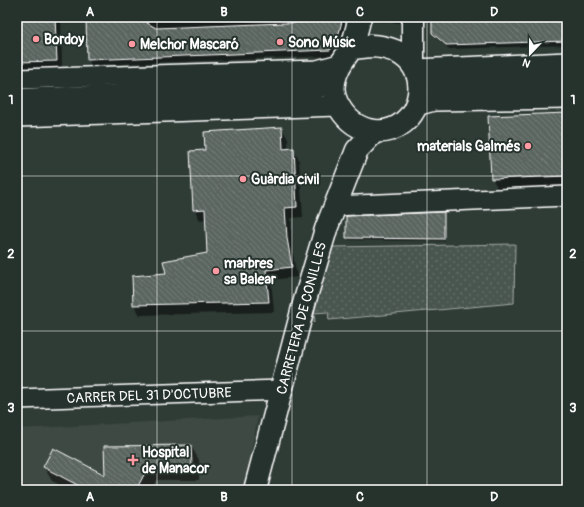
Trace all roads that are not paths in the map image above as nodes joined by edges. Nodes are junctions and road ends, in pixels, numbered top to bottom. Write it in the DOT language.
graph roads {
  1 [pos="360,17"];
  2 [pos="413,17"];
  3 [pos="342,62"];
  4 [pos="567,62"];
  5 [pos="17,79"];
  6 [pos="567,80"];
  7 [pos="417,82"];
  8 [pos="316,88"];
  9 [pos="567,99"];
  10 [pos="17,100"];
  11 [pos="339,107"];
  12 [pos="17,117"];
  13 [pos="375,131"];
  14 [pos="357,150"];
  15 [pos="567,196"];
  16 [pos="334,206"];
  17 [pos="282,390"];
  18 [pos="17,399"];
  19 [pos="256,490"];
  1 -- 3 [label="main road"];
  2 -- 7 [label="main road"];
  3 -- 5 [label="street"];
  3 -- 7 [label="main road"];
  3 -- 8 [label="main road"];
  3 -- 11 [label="main road"];
  4 -- 7 [label="street"];
  6 -- 7 [label="main road"];
  7 -- 9 [label="street"];
  7 -- 13 [label="main road"];
  8 -- 10 [label="main road"];
  8 -- 11 [label="main road"];
  11 -- 12 [label="street"];
  11 -- 13 [label="main road"];
  11 -- 14 [label="main road"];
  13 -- 14 [label="main road"];
  14 -- 16 [label="main road, CARRETERA DE CONILLES"];
  15 -- 16 [label="street"];
  16 -- 17 [label="main road, CARRETERA DE CONILLES"];
  17 -- 18 [label="street, CARRER DEL 31 D'OCTUBRE"];
  17 -- 19 [label="main road, CARRETERA DE CONILLES"];
}
